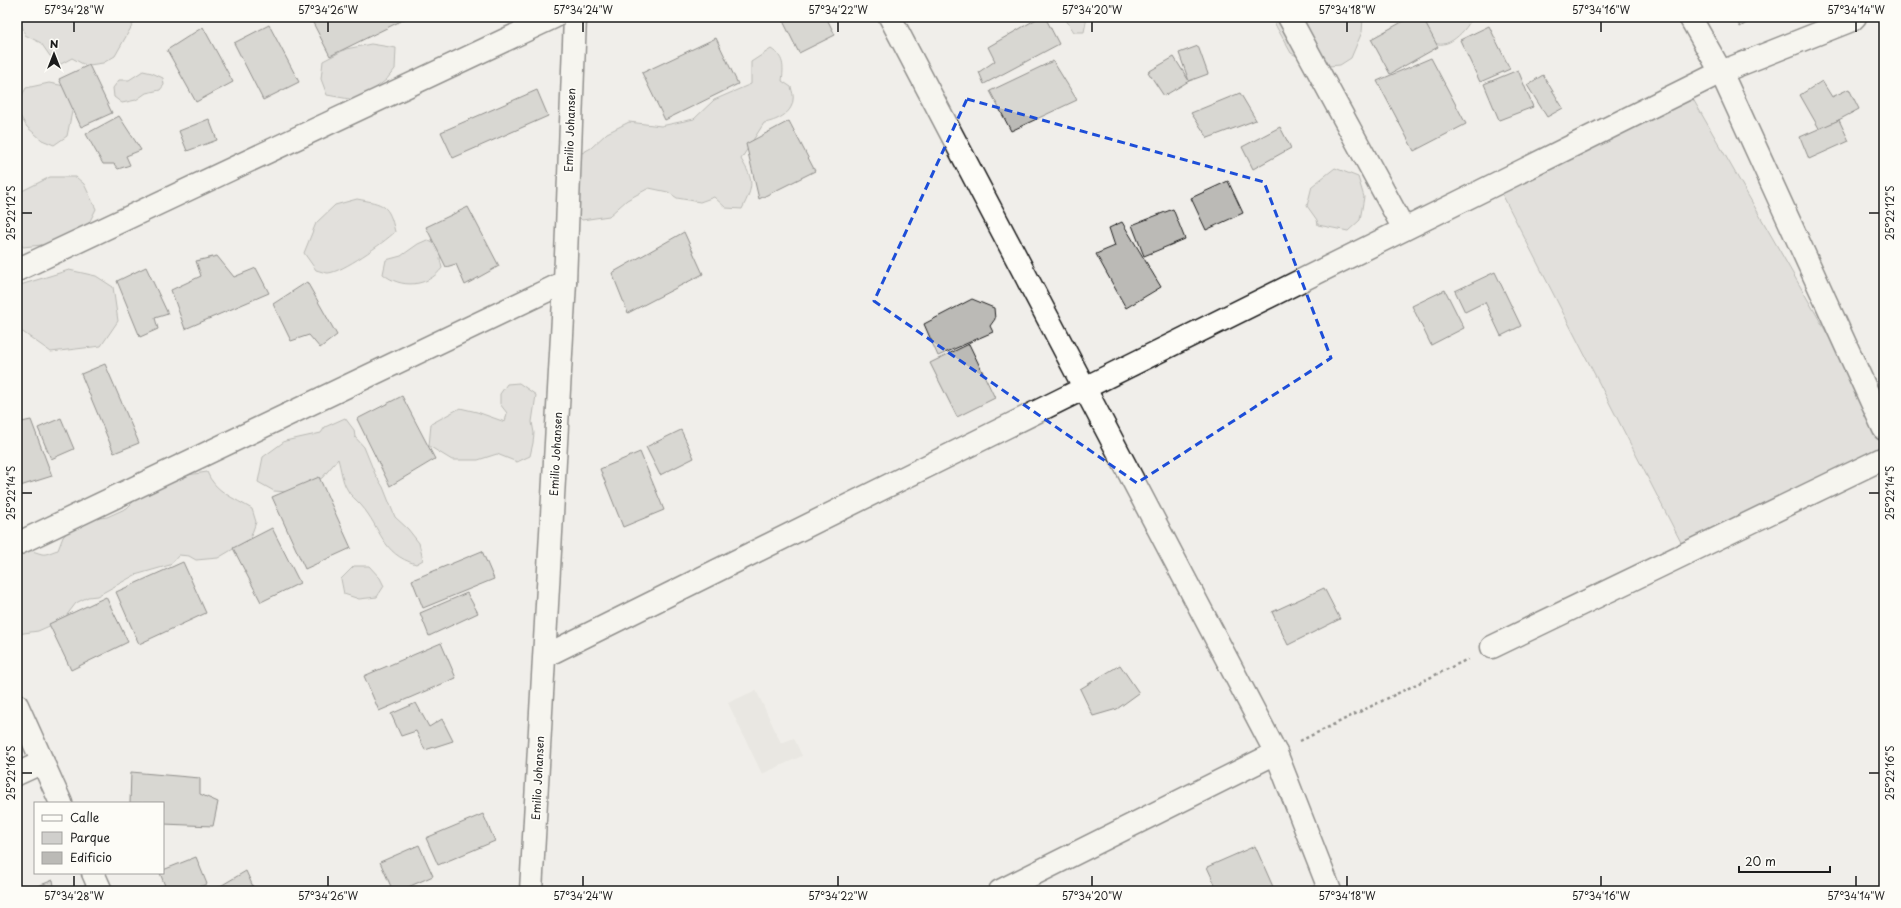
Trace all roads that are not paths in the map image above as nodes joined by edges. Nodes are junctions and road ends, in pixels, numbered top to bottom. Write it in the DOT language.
graph roads {
  1 [pos="554,17"];
  2 [pos="574,17"];
  3 [pos="890,17"];
  4 [pos="1289,17"];
  5 [pos="1690,17"];
  6 [pos="1855,17"];
  7 [pos="1721,72"];
  8 [pos="1404,229"];
  9 [pos="17,270"];
  10 [pos="565,282"];
  11 [pos="1084,388"];
  12 [pos="1884,429"];
  13 [pos="1884,458"];
  14 [pos="17,544"];
  15 [pos="1492,647"];
  16 [pos="545,656"];
  17 [pos="17,705"];
  18 [pos="1276,753"];
  19 [pos="43,762"];
  20 [pos="17,774"];
  21 [pos="62,802"];
  22 [pos="93,874"];
  23 [pos="101,891"];
  24 [pos="531,891"];
  25 [pos="1000,891"];
  26 [pos="1330,891"];
  1 -- 9 [label="street"];
  2 -- 10 [label="street, Emilio Johansen"];
  3 -- 11 [label="street"];
  4 -- 8 [label="street"];
  5 -- 7 [label="street"];
  6 -- 7 [label="street"];
  7 -- 8 [label="street"];
  7 -- 12 [label="street"];
  8 -- 11 [label="street"];
  10 -- 14 [label="street"];
  10 -- 16 [label="street, Emilio Johansen"];
  11 -- 16 [label="street"];
  11 -- 18 [label="street"];
  13 -- 15 [label="street"];
  16 -- 24 [label="street, Emilio Johansen"];
  17 -- 19 [label="street"];
  18 -- 25 [label="street"];
  18 -- 26 [label="street"];
  19 -- 20 [label="street"];
  19 -- 21 [label="street"];
  22 -- 23 [label="street"];
}
